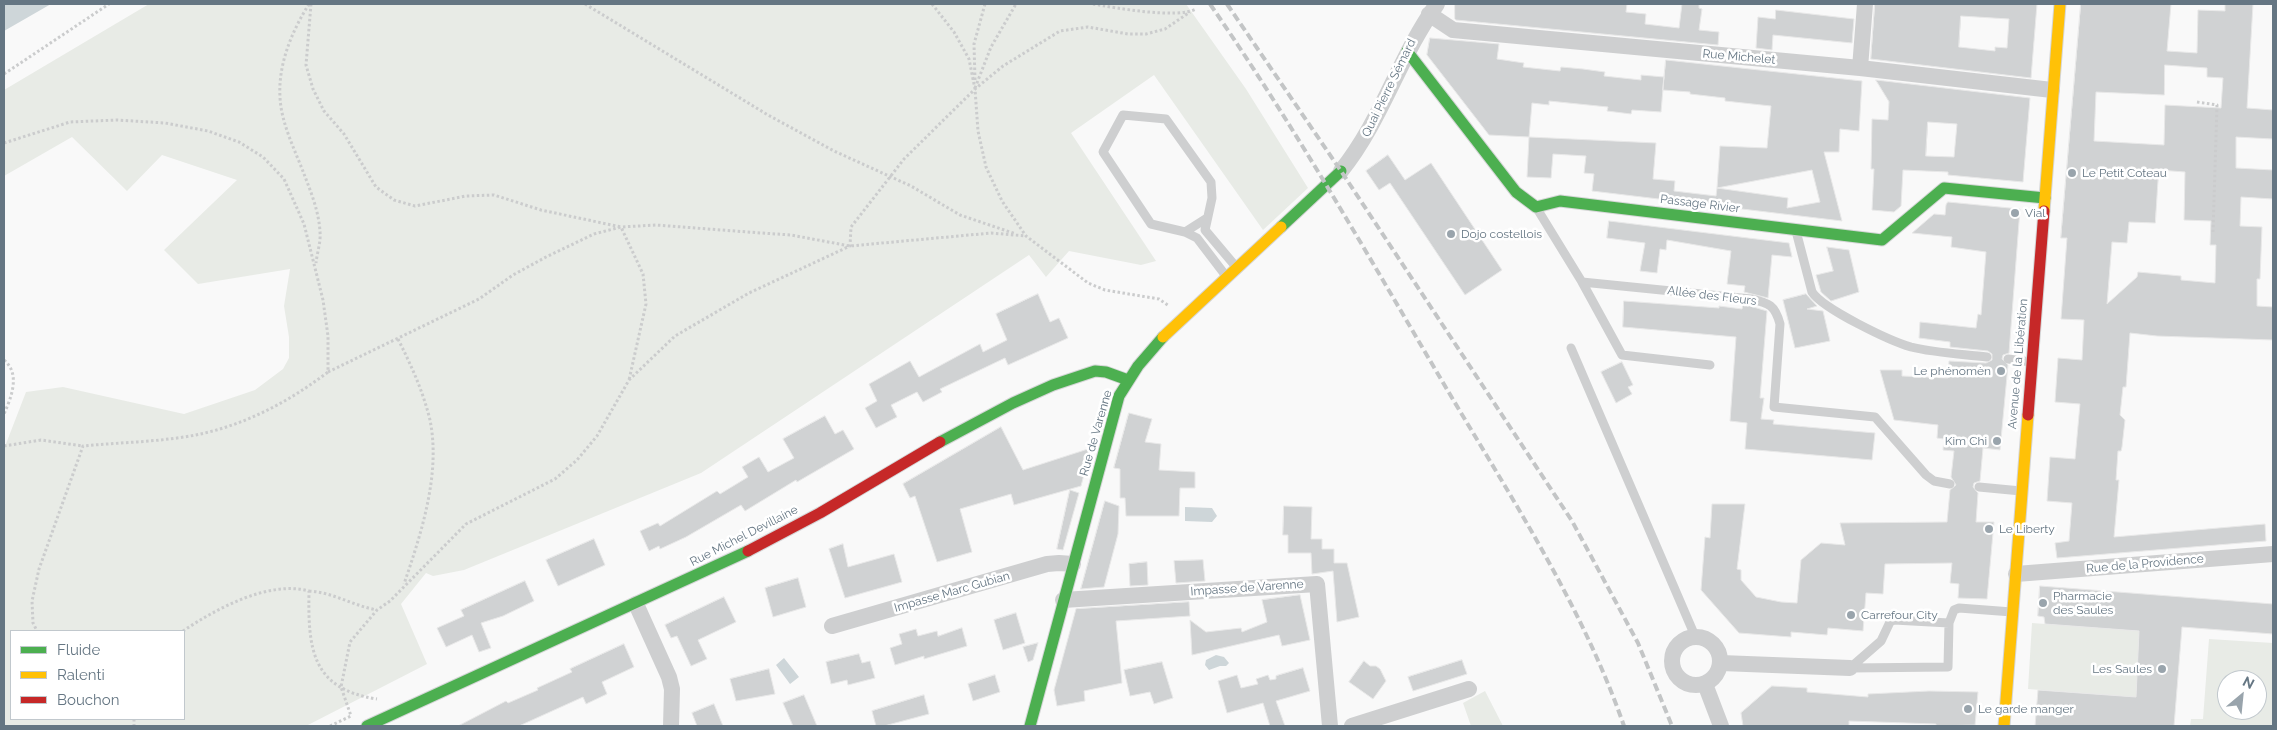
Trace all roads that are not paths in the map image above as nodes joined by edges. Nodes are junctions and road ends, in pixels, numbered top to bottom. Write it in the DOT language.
graph roads {
  1 [pos="1866,4"];
  2 [pos="2060,4"];
  3 [pos="1433,9"];
  4 [pos="1407,51"];
  5 [pos="1860,68"];
  6 [pos="2052,90"];
  7 [pos="1341,171"];
  8 [pos="2044,198"];
  9 [pos="1536,207"];
  10 [pos="1207,218"];
  11 [pos="1796,229"];
  12 [pos="1185,232"];
  13 [pos="1237,269"];
  14 [pos="1227,277"];
  15 [pos="1582,282"];
  16 [pos="1571,348"];
  17 [pos="1987,357"];
  18 [pos="2008,359"];
  19 [pos="2031,362"];
  20 [pos="1710,365"];
  21 [pos="1128,380"];
  22 [pos="1950,484"];
  23 [pos="1979,487"];
  24 [pos="2022,491"];
  25 [pos="2273,554"];
  26 [pos="1073,564"];
  27 [pos="2016,574"];
  28 [pos="1063,600"];
  29 [pos="636,604"];
  30 [pos="2012,612"];
  31 [pos="1949,623"];
  32 [pos="832,626"];
  33 [pos="1695,636"];
  34 [pos="1721,664"];
  35 [pos="1850,668"];
  36 [pos="1705,684"];
  37 [pos="1469,689"];
  38 [pos="367,726"];
  39 [pos="671,726"];
  40 [pos="1030,726"];
  41 [pos="1330,726"];
  42 [pos="1352,726"];
  43 [pos="1721,726"];
  44 [pos="2004,726"];
  1 -- 5 [label="street"];
  2 -- 6 [label="street, Avenue de la Libération"];
  3 -- 4 [label="street, Quai Pierre Sémard"];
  3 -- 5 [label="street, Rue Michelet"];
  4 -- 7 [label="street, Quai Pierre Sémard"];
  4 -- 9 [label="street"];
  5 -- 6 [label="street, Rue Michelet"];
  6 -- 8 [label="street, Avenue de la Libération"];
  7 -- 13 [label="street, Rue de Varenne"];
  8 -- 11 [label="street, Passage Rivier"];
  8 -- 19 [label="street, Avenue de la Libération"];
  9 -- 11 [label="street, Passage Rivier"];
  9 -- 15 [label="lane"];
  10 -- 12 [label="lane"];
  10 -- 12 [label="lane"];
  10 -- 13 [label="lane"];
  11 -- 17 [label="lane"];
  12 -- 14 [label="lane"];
  13 -- 14 [label="street, Rue de Varenne"];
  14 -- 21 [label="street, Rue de Varenne"];
  15 -- 20 [label="lane"];
  15 -- 22 [label="lane, Allée des Fleurs"];
  16 -- 33 [label="lane"];
  18 -- 19 [label="lane"];
  19 -- 24 [label="street, Avenue de la Libération"];
  21 -- 26 [label="street, Rue de Varenne"];
  21 -- 29 [label="street, Rue Michel Devillaine"];
  23 -- 24 [label="lane"];
  24 -- 27 [label="street, Avenue de la Libération"];
  25 -- 27 [label="street, Rue de la Providence"];
  26 -- 28 [label="street, Rue de Varenne"];
  26 -- 32 [label="street, Impasse Marc Gubian"];
  27 -- 30 [label="street, Avenue de la Libération"];
  28 -- 40 [label="street, Rue de Varenne"];
  28 -- 41 [label="street, Impasse de Varenne"];
  29 -- 38 [label="street, Rue Michel Devillaine"];
  29 -- 39 [label="street"];
  30 -- 31 [label="lane"];
  30 -- 44 [label="street, Avenue de la Libération"];
  31 -- 35 [label="lane"];
  31 -- 35 [label="lane"];
  33 -- 34 [label="street"];
  33 -- 36 [label="street"];
  34 -- 35 [label="street"];
  34 -- 36 [label="street"];
  36 -- 43 [label="street"];
  37 -- 42 [label="street"];
}
